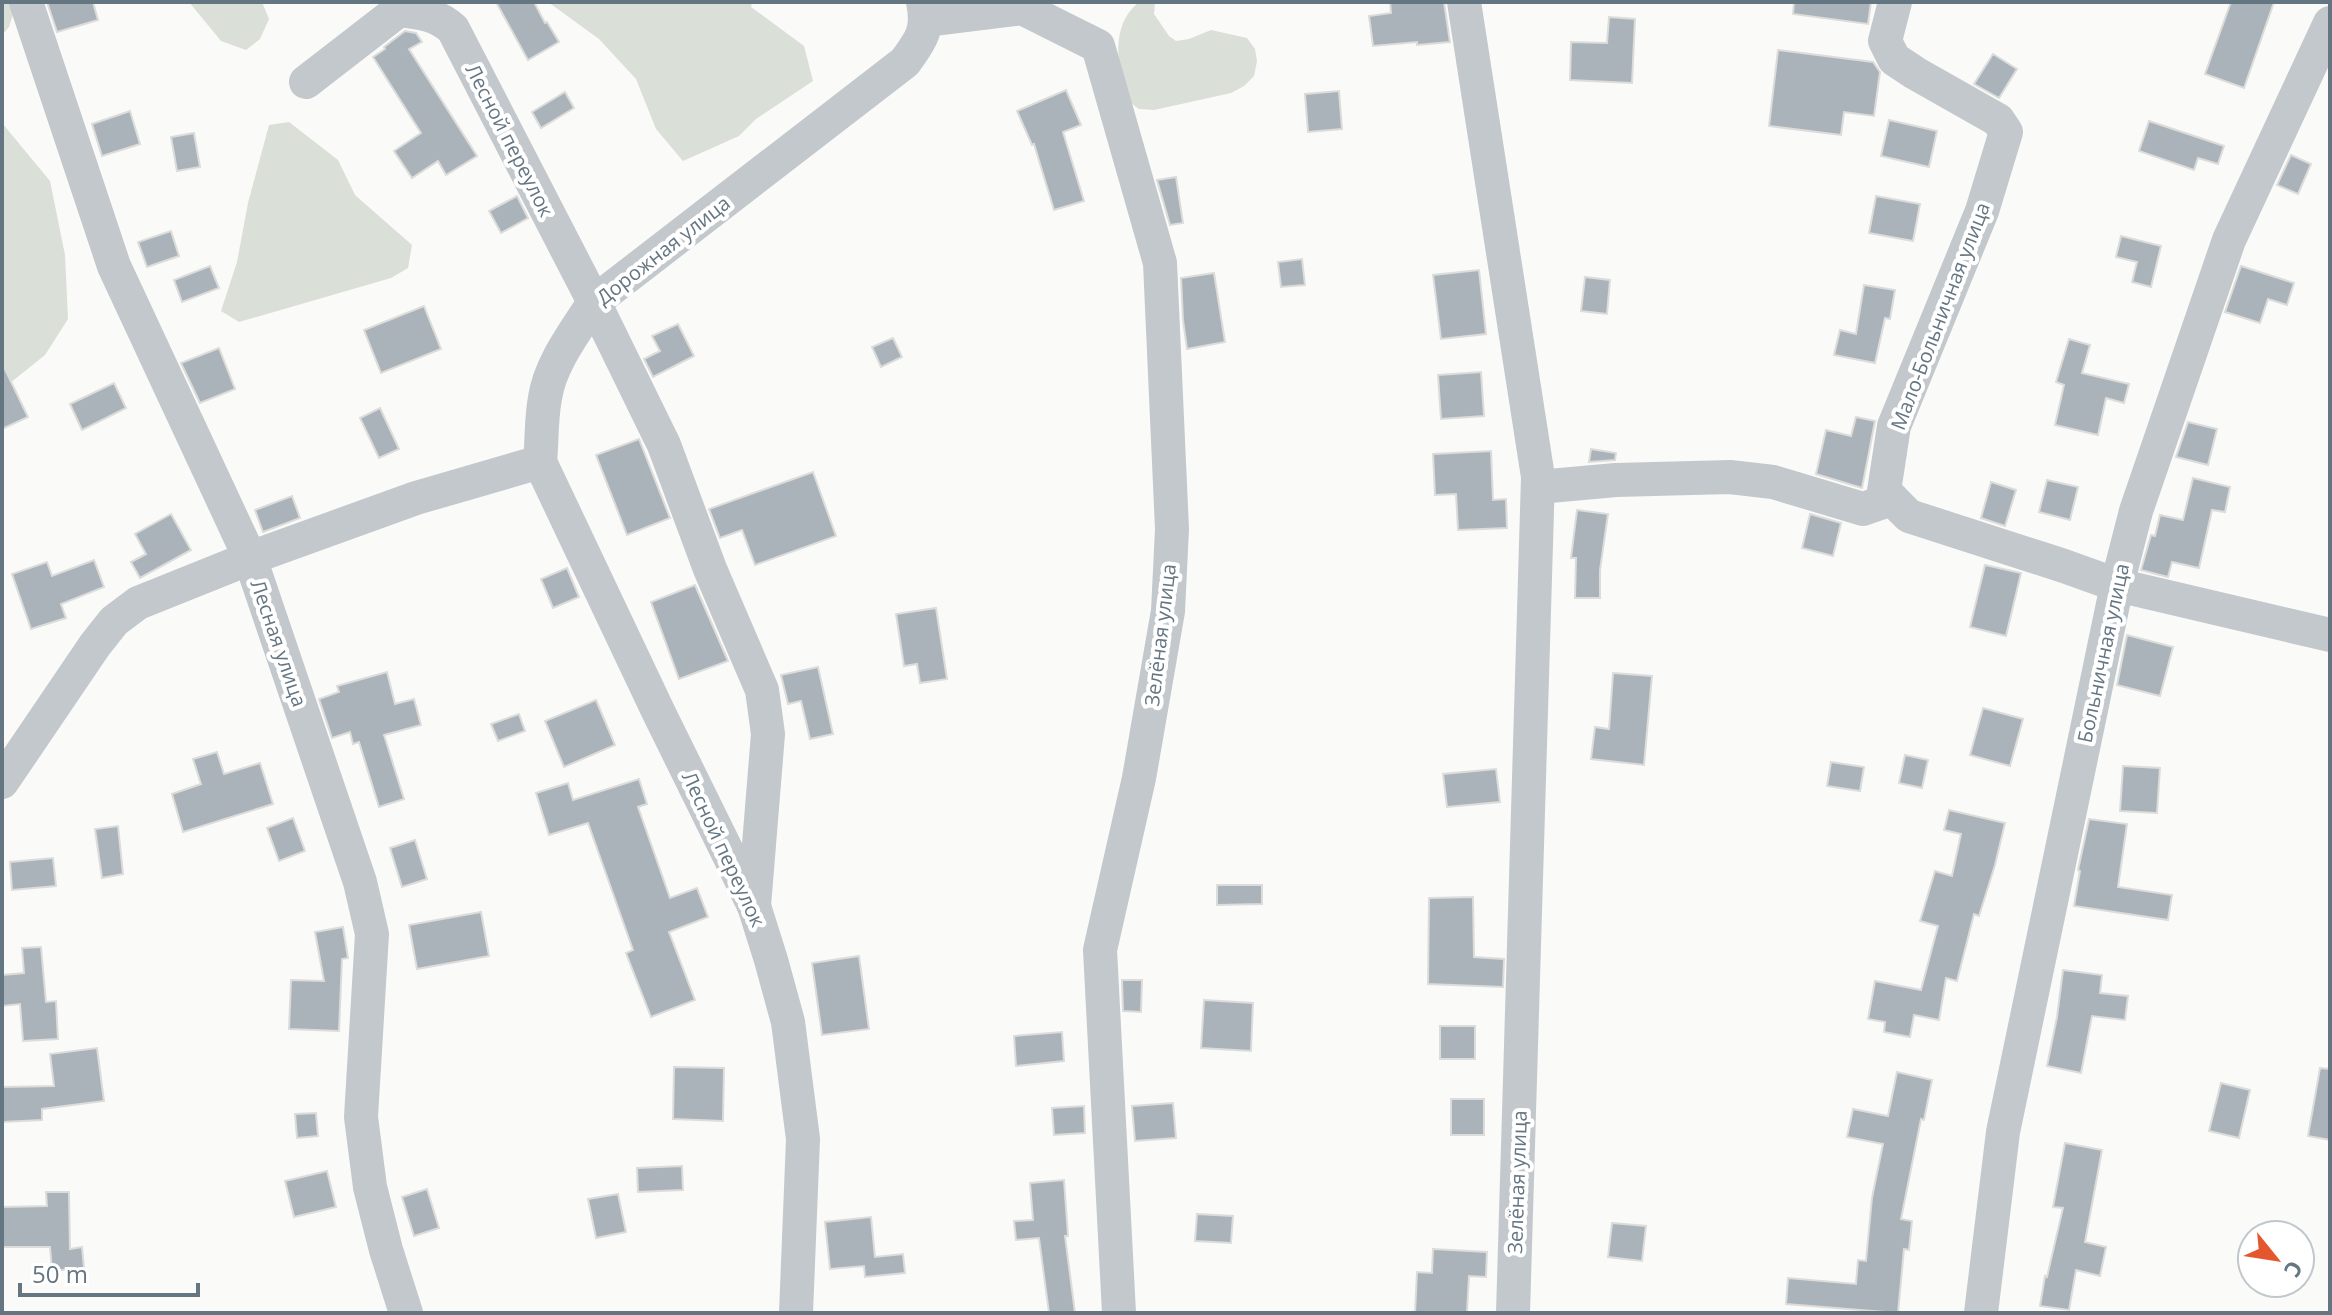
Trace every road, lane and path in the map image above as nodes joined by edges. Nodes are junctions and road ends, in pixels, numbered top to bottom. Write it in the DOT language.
graph roads {
  1 [pos="26,2"];
  2 [pos="1464,2"];
  3 [pos="1895,2"];
  4 [pos="925,11"];
  5 [pos="2330,23"];
  6 [pos="306,82"];
  7 [pos="594,302"];
  8 [pos="540,462"];
  9 [pos="1538,487"];
  10 [pos="1892,499"];
  11 [pos="250,558"];
  12 [pos="2117,585"];
  13 [pos="2330,635"];
  14 [pos="2,782"];
  15 [pos="754,906"];
  16 [pos="406,1313"];
  17 [pos="796,1313"];
  18 [pos="1119,1313"];
  19 [pos="1513,1313"];
  20 [pos="1981,1313"];
  1 -- 11 [label="street, Лесная улица"];
  2 -- 9 [label="street, Зелёная улица"];
  3 -- 10 [label="street, Мало-Больничная улица"];
  4 -- 7 [label="street, Дорожная улица"];
  4 -- 18 [label="street, Зелёная улица"];
  5 -- 12 [label="street, Больничная улица"];
  6 -- 7 [label="street, Лесной переулок"];
  7 -- 8 [label="street, Дорожная улица"];
  7 -- 15 [label="street, Лесной переулок"];
  8 -- 11 [label="street"];
  8 -- 15 [label="street, Лесной переулок"];
  9 -- 10 [label="street"];
  9 -- 19 [label="street, Зелёная улица"];
  10 -- 12 [label="street"];
  11 -- 14 [label="street"];
  11 -- 16 [label="street, Лесная улица"];
  12 -- 13 [label="street"];
  12 -- 20 [label="street, Больничная улица"];
  15 -- 17 [label="street, Лесной переулок"];
}
